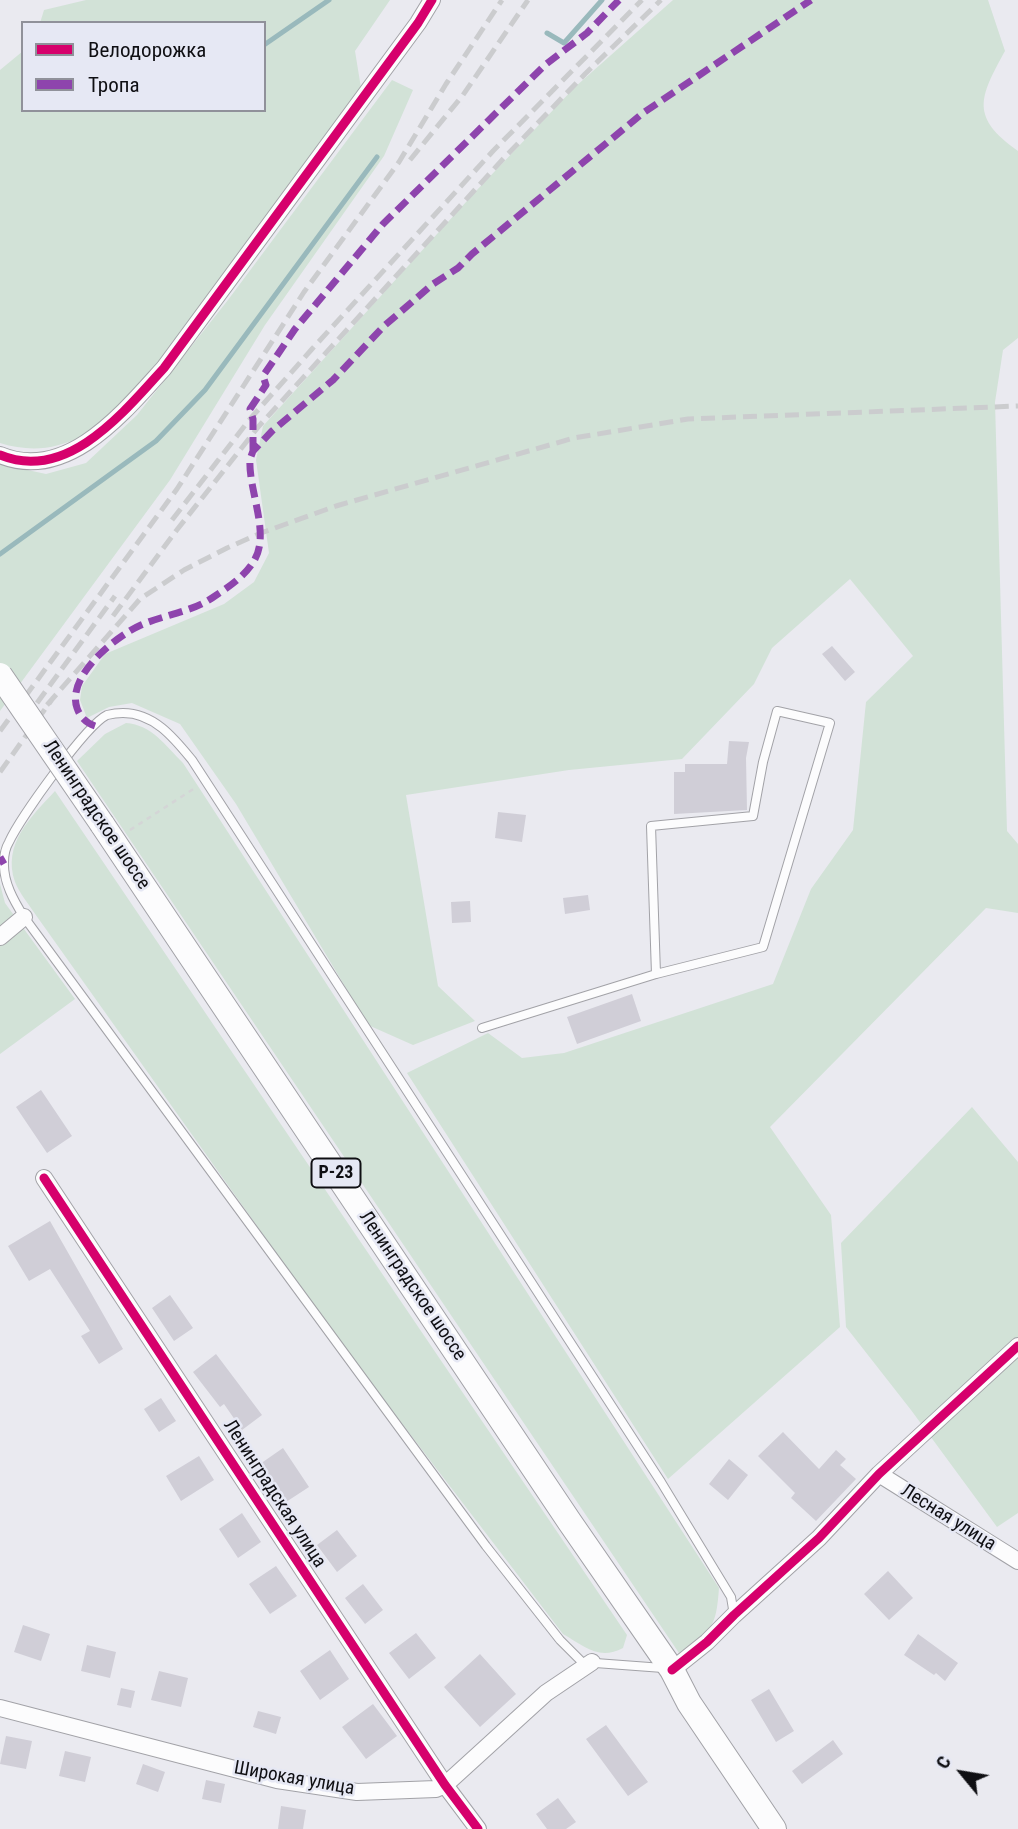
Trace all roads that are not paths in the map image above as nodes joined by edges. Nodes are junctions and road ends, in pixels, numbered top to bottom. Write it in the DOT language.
graph roads {
  1 [pos="432,0"];
  2 [pos="0,454"];
  3 [pos="0,675"];
  4 [pos="23,917"];
  5 [pos="0,937"];
  6 [pos="656,974"];
  7 [pos="482,1028"];
  8 [pos="44,1178"];
  9 [pos="1018,1346"];
  10 [pos="878,1474"];
  11 [pos="1018,1561"];
  12 [pos="734,1615"];
  13 [pos="592,1662"];
  14 [pos="672,1670"];
  15 [pos="0,1708"];
  16 [pos="445,1784"];
  17 [pos="478,1829"];
  18 [pos="774,1829"];
  1 -- 2 [label="street"];
  3 -- 14 [label="highway, Ленинградское шоссе / Р-23, bridge"];
  4 -- 5 [label="street"];
  4 -- 12 [label="lane"];
  4 -- 13 [label="lane"];
  6 -- 6 [label="lane"];
  6 -- 7 [label="lane"];
  8 -- 16 [label="street, Ленинградская улица"];
  9 -- 10 [label="street"];
  10 -- 11 [label="street, Лесная улица"];
  10 -- 12 [label="street"];
  12 -- 14 [label="street"];
  13 -- 14 [label="lane"];
  13 -- 16 [label="street"];
  14 -- 18 [label="highway, Ленинградское шоссе / Р-23"];
  15 -- 16 [label="street, Широкая улица"];
  16 -- 17 [label="street, Ленинградская улица"];
}
